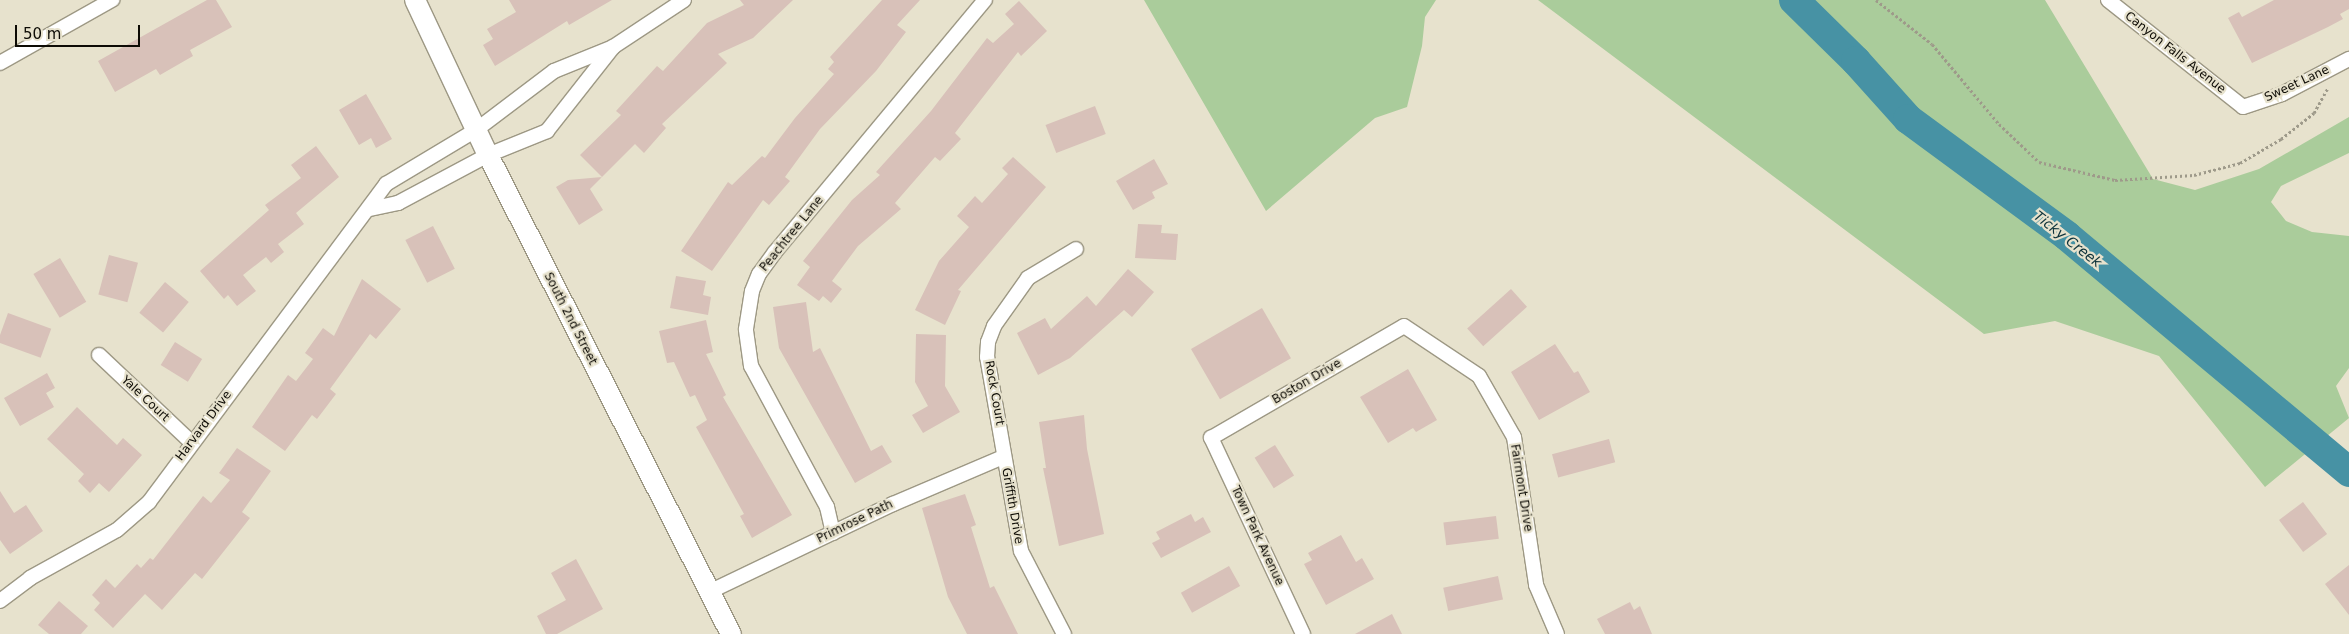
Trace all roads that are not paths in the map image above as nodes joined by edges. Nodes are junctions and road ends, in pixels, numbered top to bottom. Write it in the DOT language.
graph roads {
  1 [pos="112,0"];
  2 [pos="415,0"];
  3 [pos="684,0"];
  4 [pos="985,0"];
  5 [pos="2108,0"];
  6 [pos="614,46"];
  7 [pos="2349,59"];
  8 [pos="0,63"];
  9 [pos="2243,107"];
  10 [pos="476,130"];
  11 [pos="488,155"];
  12 [pos="370,209"];
  13 [pos="1076,248"];
  14 [pos="1404,326"];
  15 [pos="99,356"];
  16 [pos="1211,438"];
  17 [pos="191,442"];
  18 [pos="1004,457"];
  19 [pos="833,533"];
  20 [pos="709,592"];
  21 [pos="0,601"];
  22 [pos="731,634"];
  23 [pos="1064,634"];
  24 [pos="1303,634"];
  25 [pos="1557,634"];
  1 -- 8 [label="street"];
  2 -- 10 [label="main road, South 2nd Street"];
  3 -- 6 [label="street"];
  4 -- 19 [label="street, Peachtree Lane"];
  5 -- 9 [label="street, Canyon Falls Avenue"];
  6 -- 10 [label="street, Harvard Drive"];
  6 -- 11 [label="street"];
  7 -- 9 [label="street, Sweet Lane"];
  10 -- 11 [label="main road, South 2nd Street"];
  10 -- 12 [label="street, Harvard Drive"];
  11 -- 12 [label="street"];
  11 -- 20 [label="main road, South 2nd Street"];
  12 -- 17 [label="street, Harvard Drive"];
  13 -- 18 [label="street, Rock Court"];
  14 -- 16 [label="street, Boston Drive"];
  14 -- 25 [label="street, Fairmont Drive"];
  15 -- 17 [label="street, Yale Court"];
  16 -- 24 [label="street, Town Park Avenue"];
  17 -- 21 [label="street, Harvard Drive"];
  18 -- 19 [label="street, Primrose Path"];
  18 -- 23 [label="street, Griffith Drive"];
  19 -- 20 [label="street, Primrose Path"];
  20 -- 22 [label="main road, South 2nd Street"];
}
